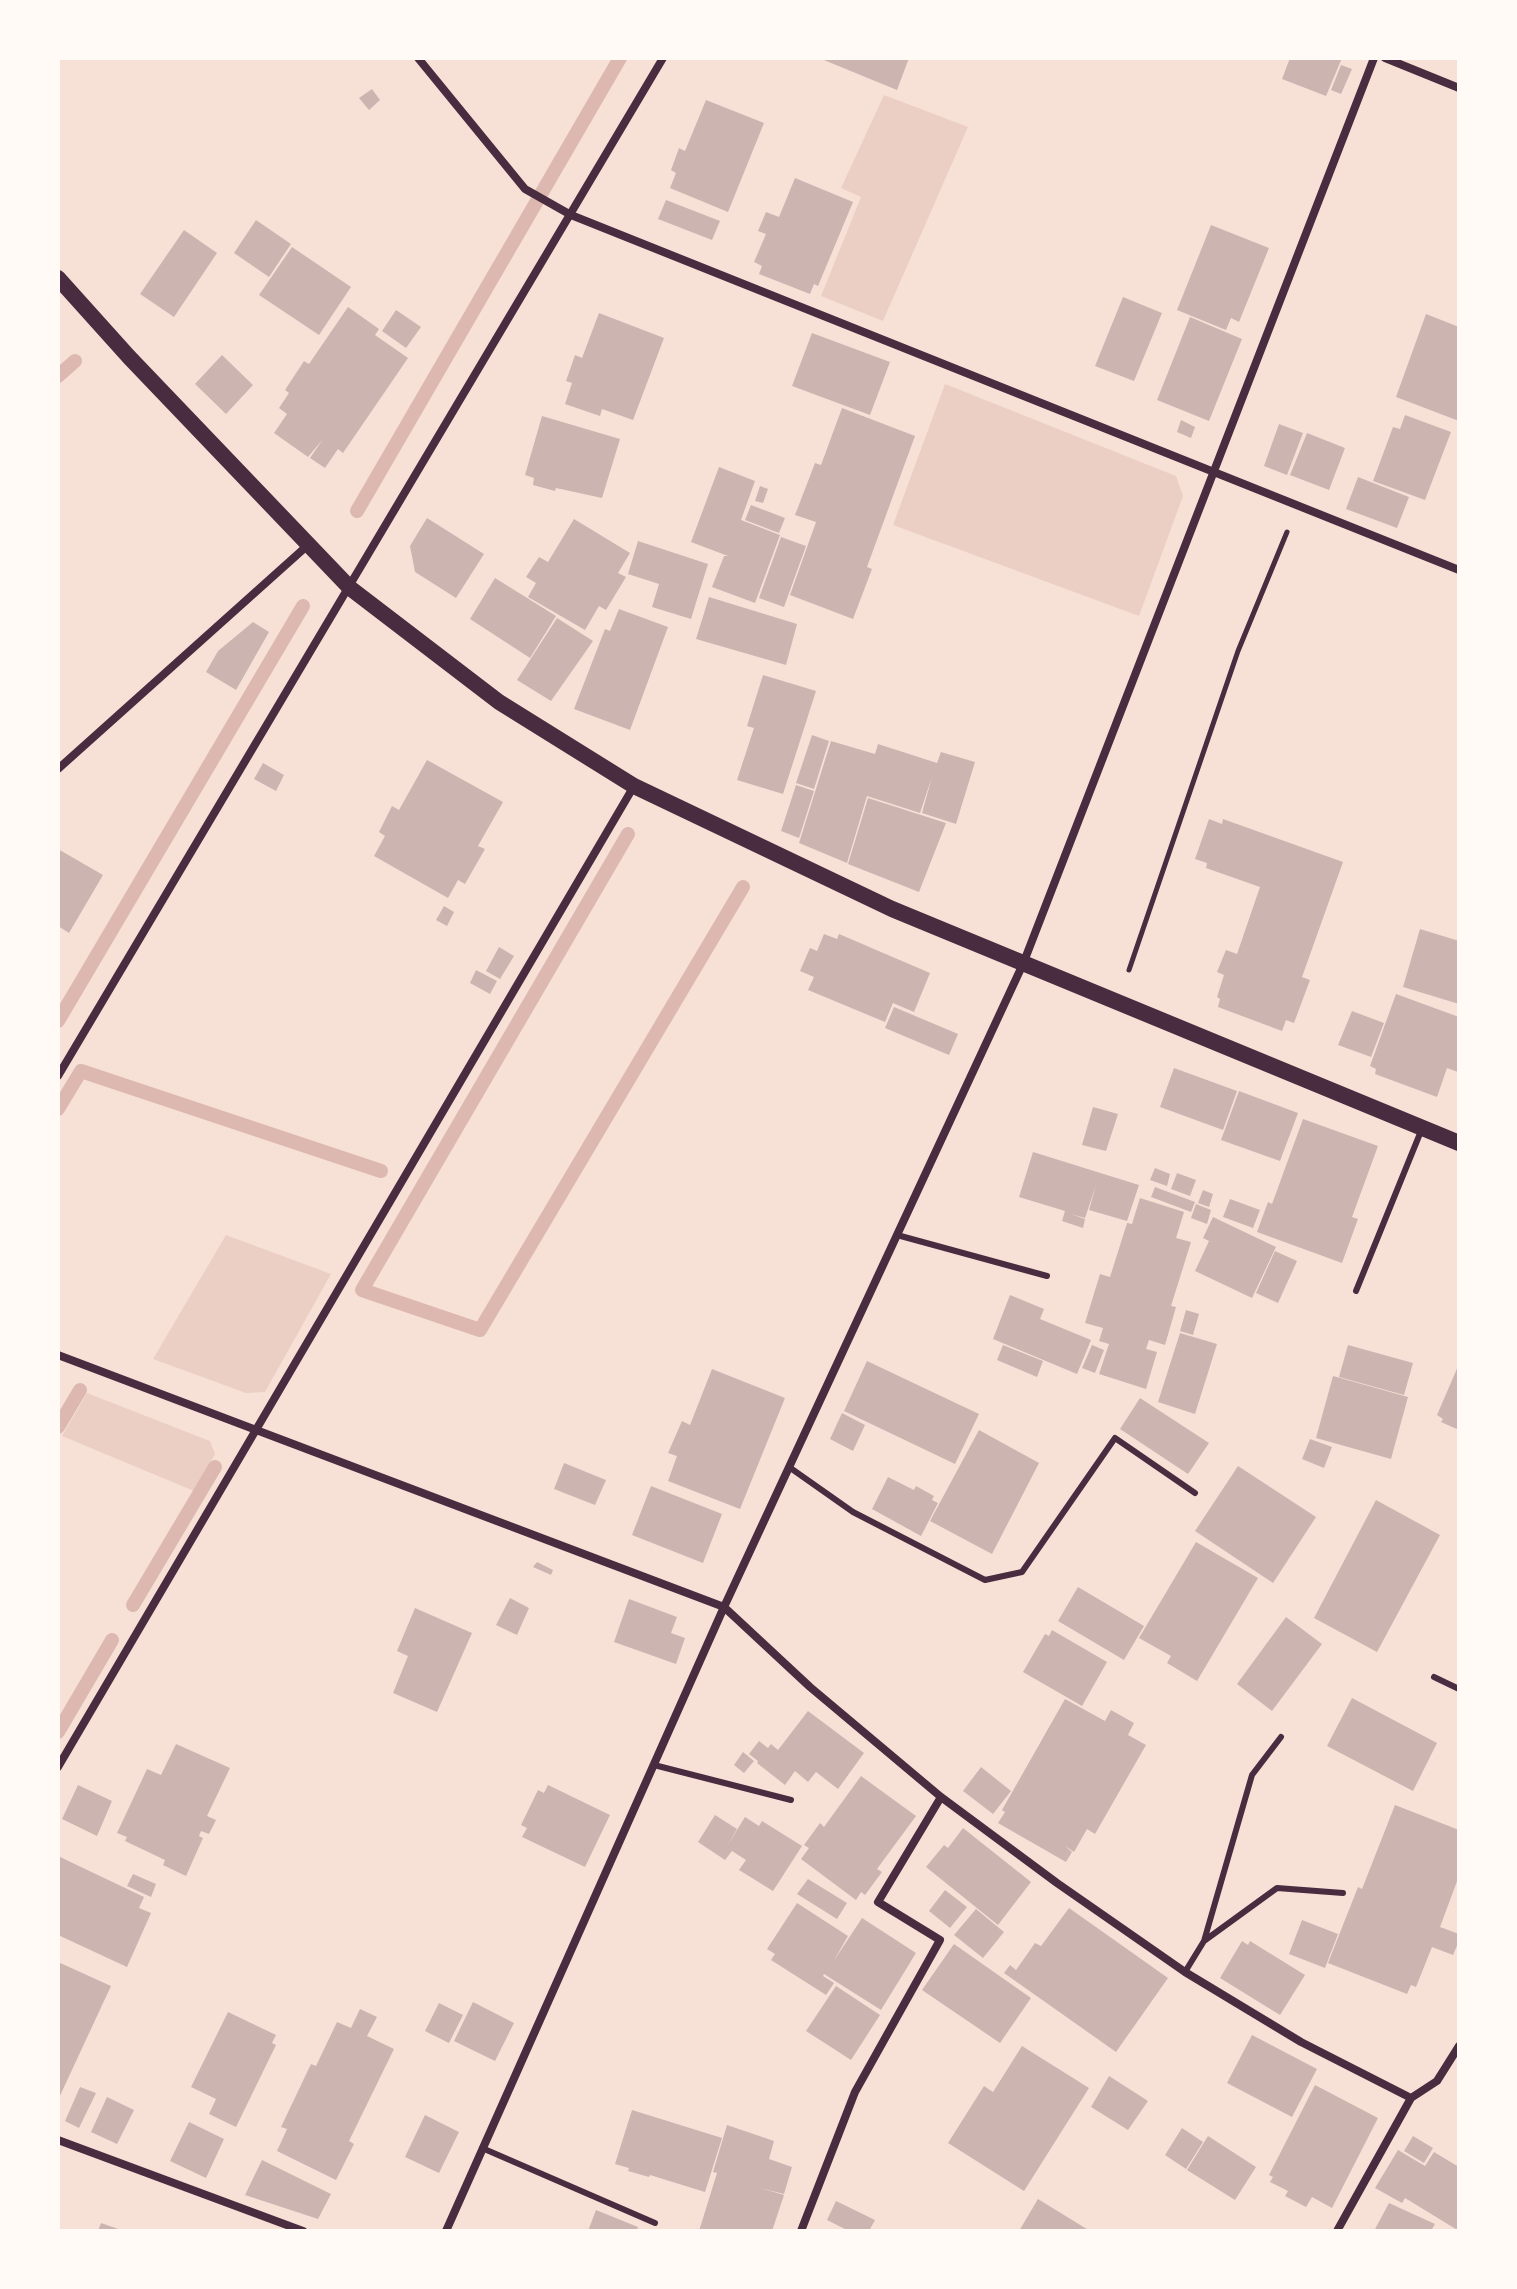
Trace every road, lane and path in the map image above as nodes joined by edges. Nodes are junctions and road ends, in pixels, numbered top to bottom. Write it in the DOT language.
graph roads {
  1 [pos="418,58"];
  2 [pos="663,58"];
  3 [pos="1374,58"];
  4 [pos="1385,58"];
  5 [pos="1459,88"];
  6 [pos="571,215"];
  7 [pos="58,278"];
  8 [pos="1212,471"];
  9 [pos="1299,505"];
  10 [pos="309,544"];
  11 [pos="1459,570"];
  12 [pos="350,588"];
  13 [pos="58,769"];
  14 [pos="634,786"];
  15 [pos="1023,964"];
  16 [pos="1118,1003"];
  17 [pos="58,1076"];
  18 [pos="1423,1127"];
  19 [pos="1459,1143"];
  20 [pos="897,1235"];
  21 [pos="1047,1276"];
  22 [pos="1356,1291"];
  23 [pos="58,1355"];
  24 [pos="255,1430"];
  25 [pos="789,1467"];
  26 [pos="1195,1493"];
  27 [pos="724,1607"];
  28 [pos="1434,1677"];
  29 [pos="1459,1689"];
  30 [pos="1281,1737"];
  31 [pos="654,1765"];
  32 [pos="58,1767"];
  33 [pos="941,1797"];
  34 [pos="791,1800"];
  35 [pos="1343,1893"];
  36 [pos="1204,1941"];
  37 [pos="1185,1972"];
  38 [pos="1459,2046"];
  39 [pos="1411,2098"];
  40 [pos="58,2140"];
  41 [pos="482,2148"];
  42 [pos="655,2223"];
  43 [pos="303,2231"];
  44 [pos="446,2231"];
  45 [pos="801,2231"];
  46 [pos="1337,2231"];
  1 -- 6 [label="street"];
  2 -- 6 [label="street"];
  3 -- 8 [label="street"];
  4 -- 5 [label="street"];
  6 -- 8 [label="street"];
  6 -- 12 [label="street"];
  7 -- 10 [label="main road"];
  8 -- 9 [label="street"];
  8 -- 15 [label="street"];
  9 -- 11 [label="street"];
  9 -- 16 [label="path"];
  10 -- 12 [label="main road"];
  10 -- 13 [label="street"];
  12 -- 14 [label="main road"];
  12 -- 17 [label="street"];
  14 -- 15 [label="main road"];
  14 -- 24 [label="street"];
  15 -- 16 [label="main road"];
  15 -- 20 [label="street"];
  16 -- 18 [label="main road"];
  18 -- 19 [label="main road"];
  18 -- 22 [label="lane"];
  20 -- 21 [label="lane"];
  20 -- 25 [label="street"];
  23 -- 24 [label="street"];
  24 -- 27 [label="street"];
  24 -- 32 [label="street"];
  25 -- 26 [label="lane"];
  25 -- 27 [label="street"];
  27 -- 31 [label="street"];
  27 -- 33 [label="street"];
  28 -- 29 [label="lane"];
  30 -- 36 [label="lane"];
  31 -- 34 [label="lane"];
  31 -- 41 [label="street"];
  33 -- 37 [label="street"];
  33 -- 45 [label="street"];
  35 -- 36 [label="lane"];
  36 -- 37 [label="lane"];
  37 -- 39 [label="street"];
  38 -- 39 [label="street"];
  39 -- 46 [label="street"];
  40 -- 43 [label="street"];
  41 -- 42 [label="lane"];
  41 -- 44 [label="street"];
}
